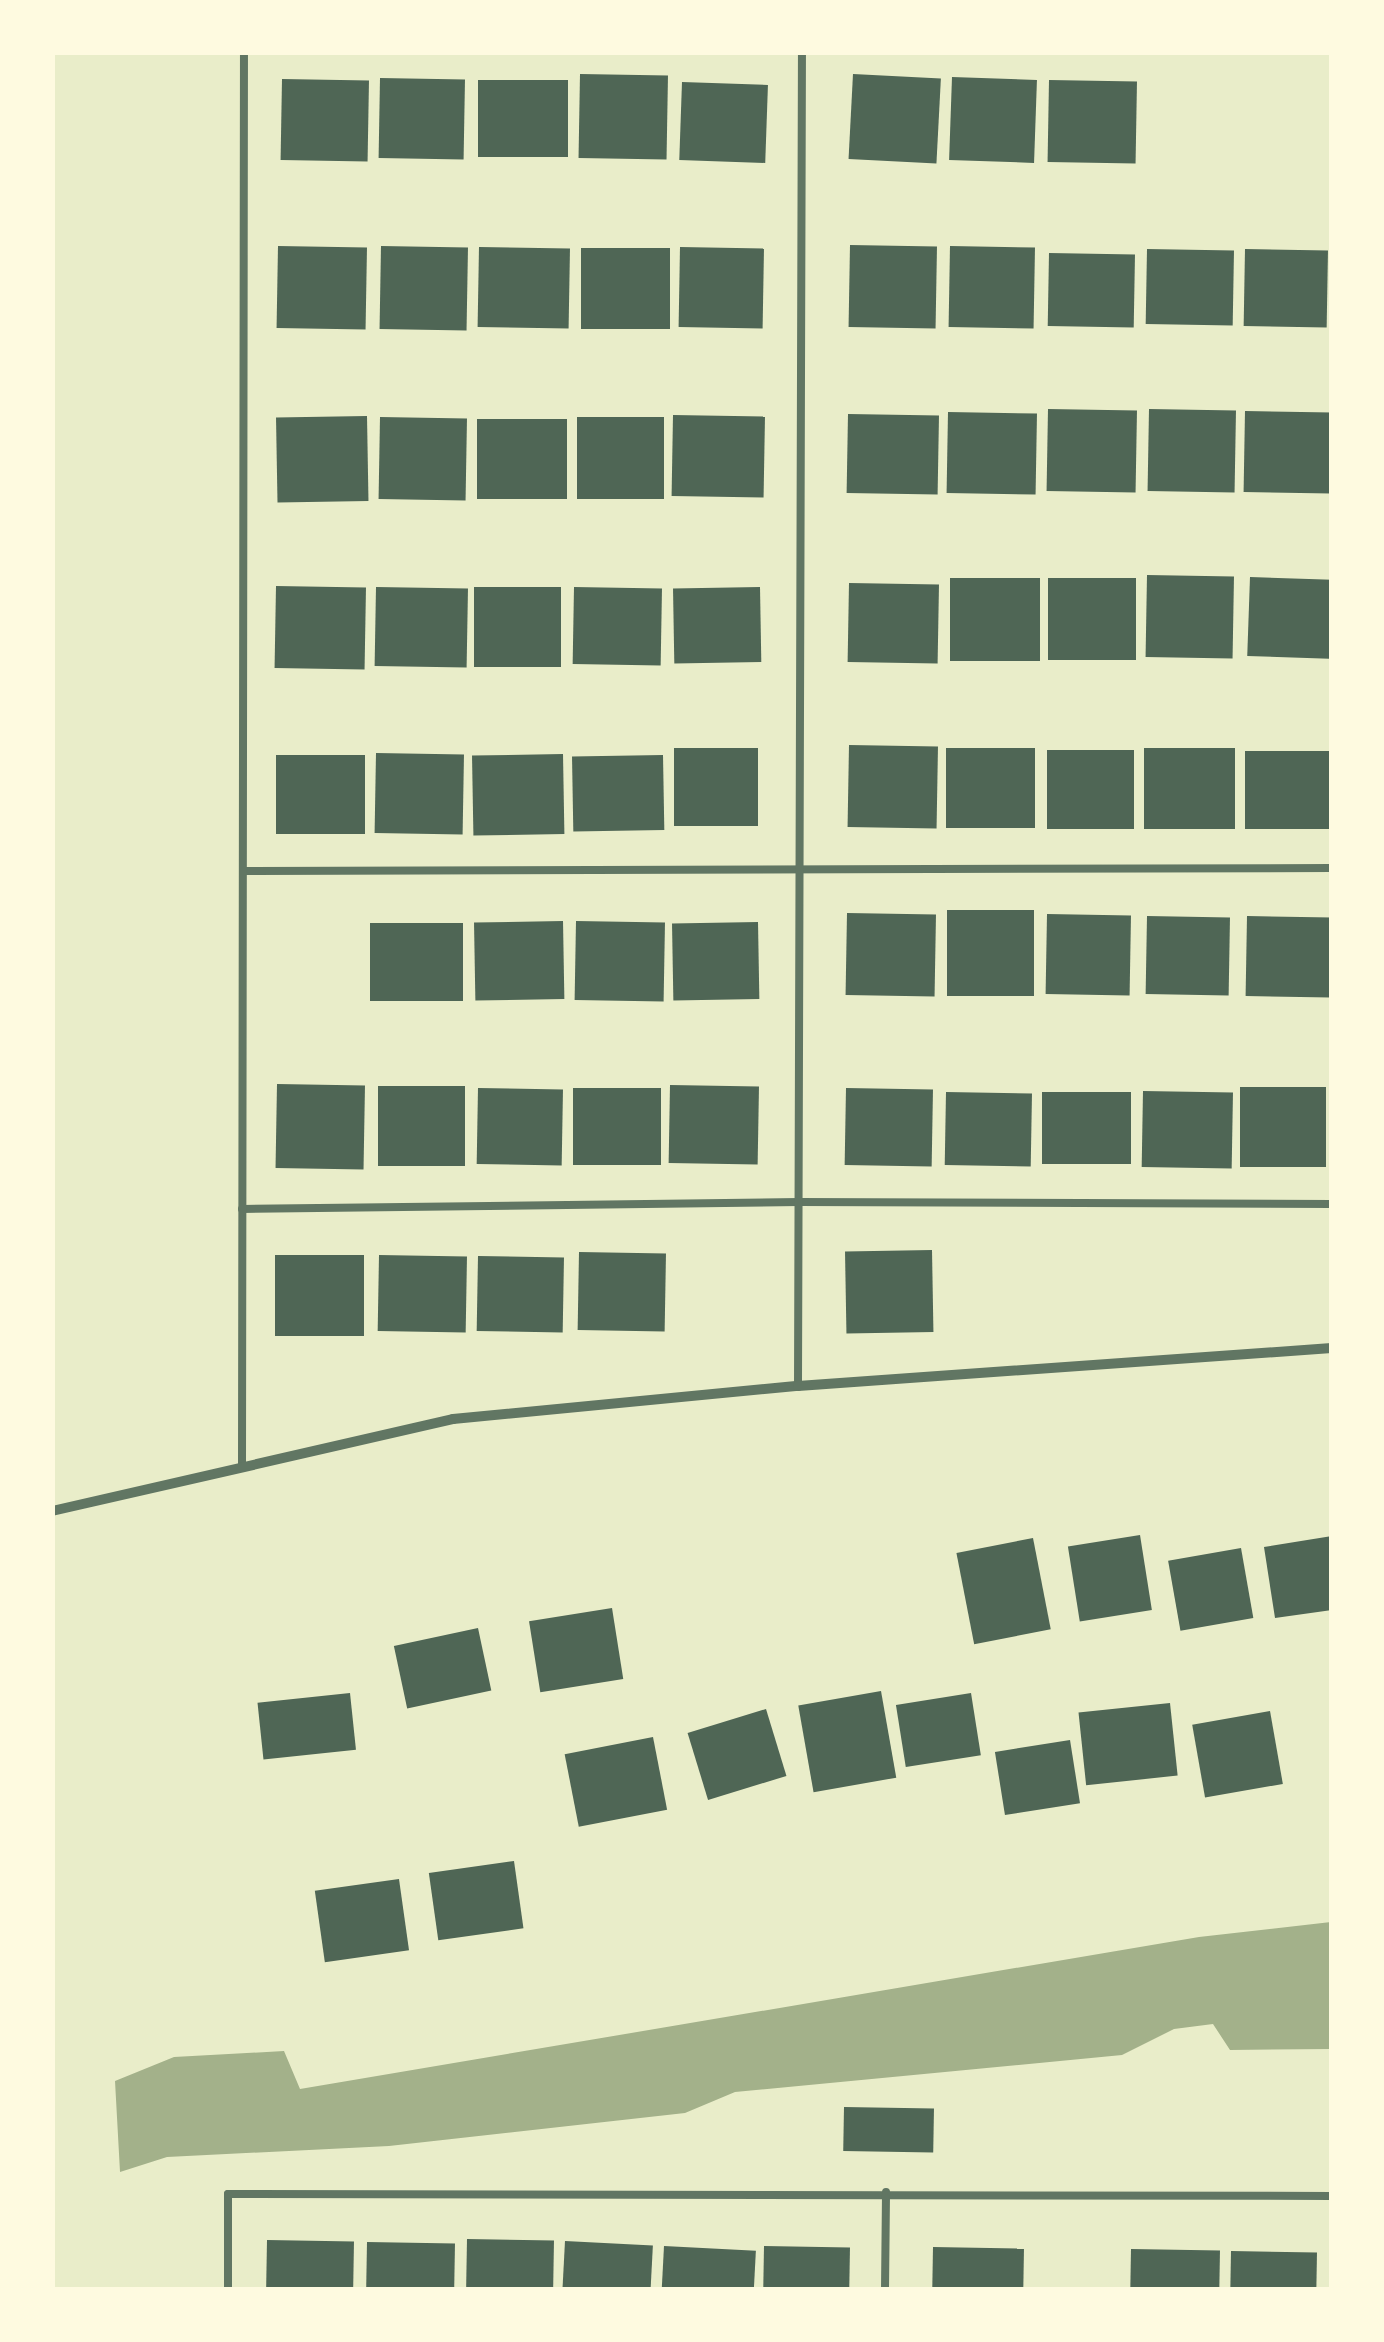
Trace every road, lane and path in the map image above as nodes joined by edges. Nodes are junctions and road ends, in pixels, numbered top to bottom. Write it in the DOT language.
graph roads {
  1 [pos="244,52"];
  2 [pos="802,52"];
  3 [pos="800,868"];
  4 [pos="1332,868"];
  5 [pos="243,871"];
  6 [pos="800,1202"];
  7 [pos="1332,1204"];
  8 [pos="242,1209"];
  9 [pos="1332,1348"];
  10 [pos="798,1386"];
  11 [pos="242,1466"];
  12 [pos="52,1511"];
  13 [pos="886,2192"];
  14 [pos="1332,2196"];
  15 [pos="228,2290"];
  16 [pos="886,2290"];
  1 -- 5 [label="lane"];
  2 -- 3 [label="lane"];
  3 -- 4 [label="lane"];
  3 -- 5 [label="lane"];
  3 -- 6 [label="lane"];
  5 -- 8 [label="lane"];
  6 -- 7 [label="lane"];
  6 -- 8 [label="lane"];
  6 -- 10 [label="lane"];
  8 -- 11 [label="lane"];
  9 -- 10 [label="street"];
  10 -- 11 [label="street"];
  11 -- 12 [label="street"];
  13 -- 14 [label="lane"];
  13 -- 15 [label="lane"];
  13 -- 16 [label="lane"];
}
